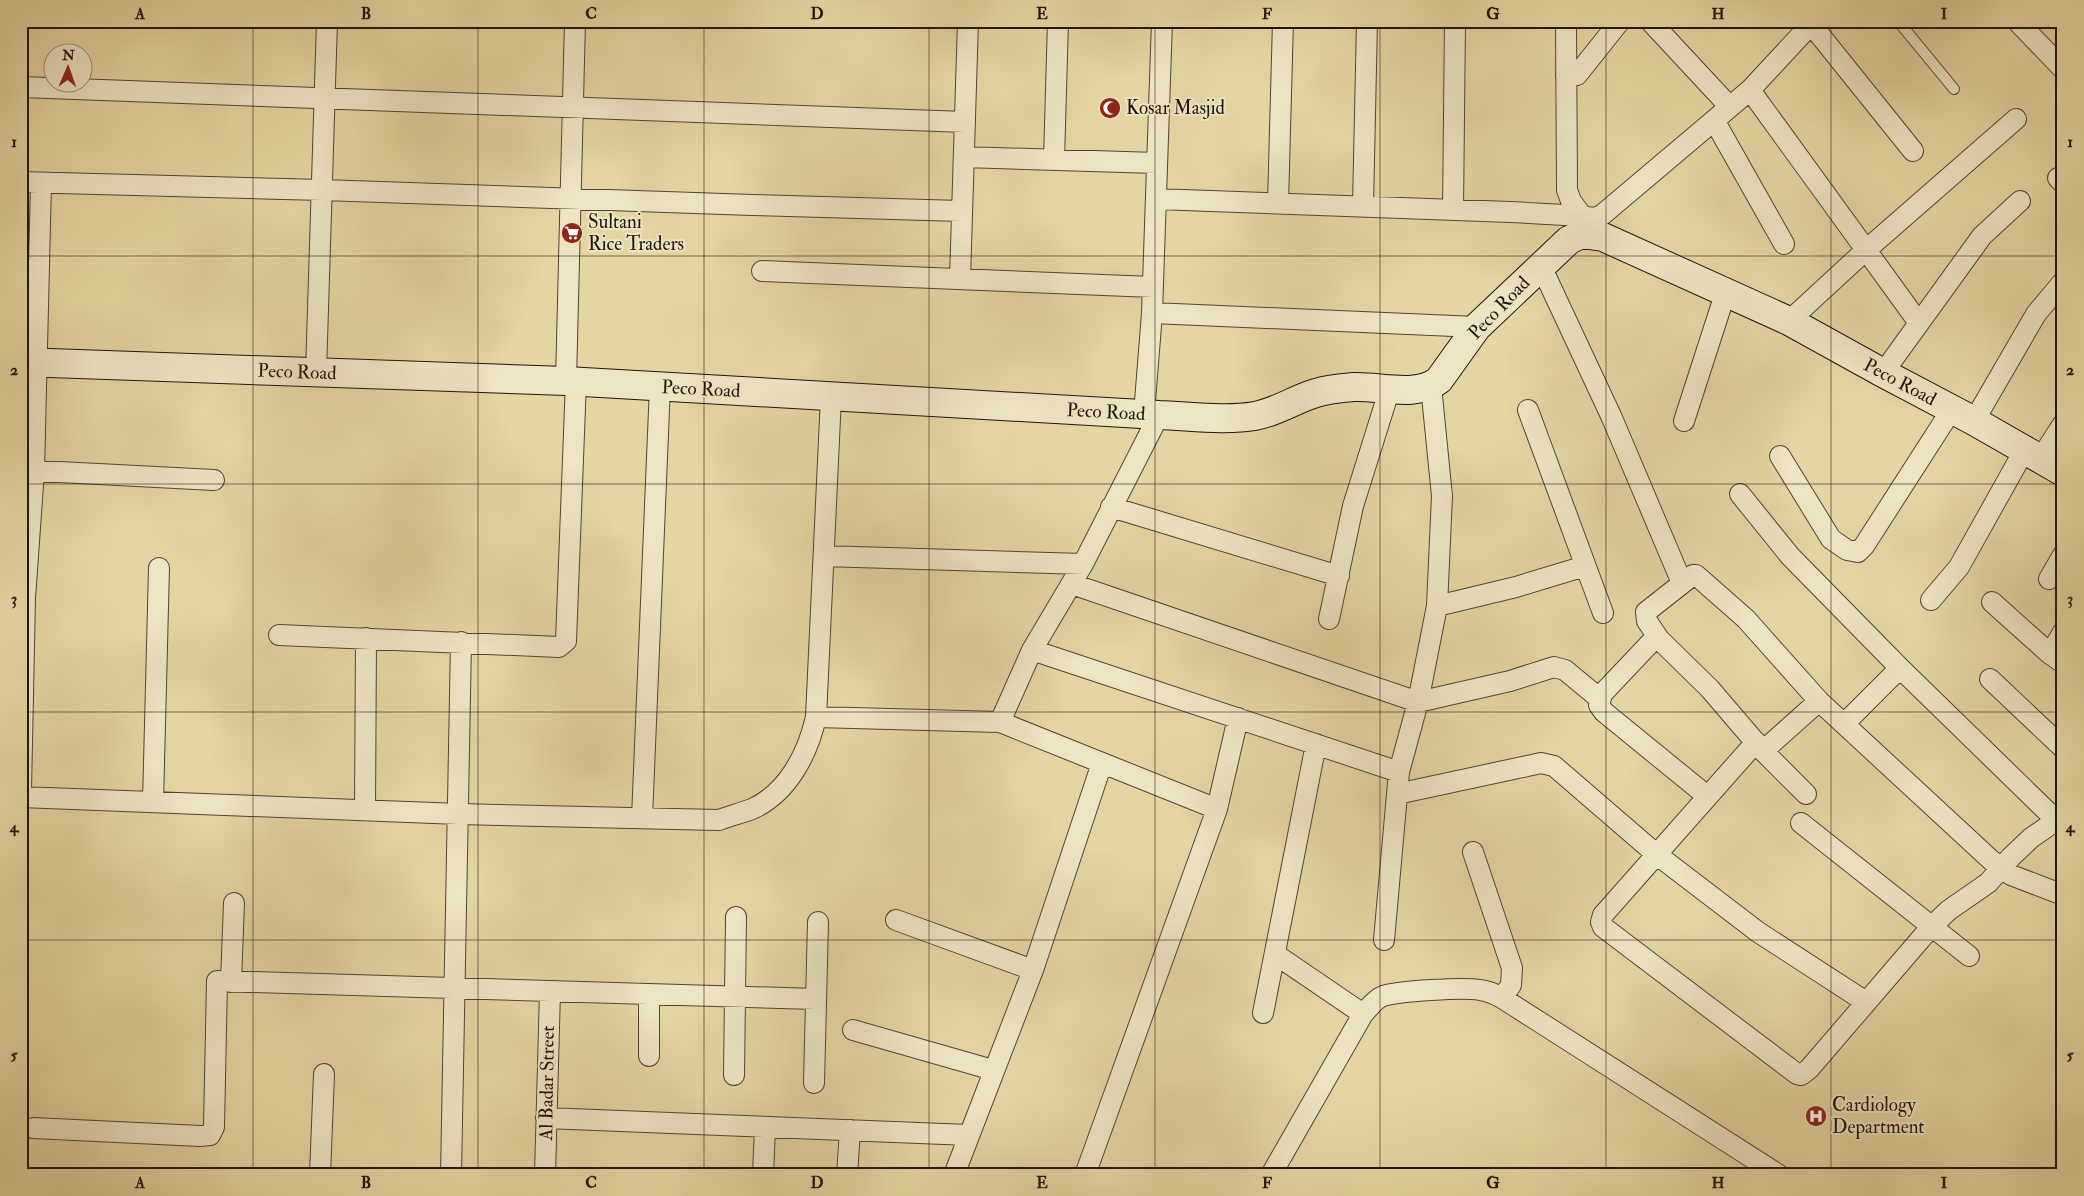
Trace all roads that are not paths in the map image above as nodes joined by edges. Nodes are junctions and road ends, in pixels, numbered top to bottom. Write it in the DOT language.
graph roads {
  1 [pos="327,21"];
  2 [pos="575,21"];
  3 [pos="968,21"];
  4 [pos="1058,21"];
  5 [pos="1162,21"];
  6 [pos="1283,21"];
  7 [pos="1367,21"];
  8 [pos="1455,21"];
  9 [pos="1566,21"];
  10 [pos="1620,21"];
  11 [pos="1650,21"];
  12 [pos="1898,21"];
  13 [pos="2017,21"];
  14 [pos="1813,23"];
  15 [pos="2063,69"];
  16 [pos="1566,75"];
  17 [pos="21,88"];
  18 [pos="1954,89"];
  19 [pos="1750,90"];
  20 [pos="325,100"];
  21 [pos="1730,107"];
  22 [pos="574,108"];
  23 [pos="2016,119"];
  24 [pos="1714,120"];
  25 [pos="965,122"];
  26 [pos="1913,151"];
  27 [pos="964,157"];
  28 [pos="1054,160"];
  29 [pos="1156,163"];
  30 [pos="21,182"];
  31 [pos="41,183"];
  32 [pos="323,190"];
  33 [pos="571,199"];
  34 [pos="1156,199"];
  35 [pos="2020,201"];
  36 [pos="1278,203"];
  37 [pos="1363,206"];
  38 [pos="1453,210"];
  39 [pos="961,211"];
  40 [pos="1582,225"];
  41 [pos="1784,244"];
  42 [pos="1866,250"];
  43 [pos="1541,266"];
  44 [pos="762,271"];
  45 [pos="960,279"];
  46 [pos="2062,283"];
  47 [pos="1153,287"];
  48 [pos="1726,291"];
  49 [pos="1152,313"];
  50 [pos="1789,321"];
  51 [pos="1919,323"];
  52 [pos="1477,327"];
  53 [pos="29,362"];
  54 [pos="316,373"];
  55 [pos="1882,373"];
  56 [pos="571,381"];
  57 [pos="660,386"];
  58 [pos="1431,386"];
  59 [pos="1390,388"];
  60 [pos="831,397"];
  61 [pos="1528,410"];
  62 [pos="1152,414"];
  63 [pos="1963,415"];
  64 [pos="1684,421"];
  65 [pos="2063,424"];
  66 [pos="1780,456"];
  67 [pos="2043,460"];
  68 [pos="27,470"];
  69 [pos="214,480"];
  70 [pos="1740,494"];
  71 [pos="1111,507"];
  72 [pos="2063,555"];
  73 [pos="824,556"];
  74 [pos="1082,564"];
  75 [pos="1584,566"];
  76 [pos="159,568"];
  77 [pos="1339,576"];
  78 [pos="2049,579"];
  79 [pos="1682,583"];
  80 [pos="1072,584"];
  81 [pos="23,598"];
  82 [pos="1930,600"];
  83 [pos="1992,602"];
  84 [pos="1437,606"];
  85 [pos="1603,613"];
  86 [pos="1329,619"];
  87 [pos="2063,632"];
  88 [pos="279,635"];
  89 [pos="366,638"];
  90 [pos="1658,638"];
  91 [pos="461,642"];
  92 [pos="1032,650"];
  93 [pos="2056,658"];
  94 [pos="1900,668"];
  95 [pos="1990,679"];
  96 [pos="1600,700"];
  97 [pos="1819,701"];
  98 [pos="1418,702"];
  99 [pos="816,717"];
  100 [pos="1238,718"];
  101 [pos="1000,722"];
  102 [pos="1844,724"];
  103 [pos="1316,744"];
  104 [pos="1759,747"];
  105 [pos="2063,748"];
  106 [pos="1102,762"];
  107 [pos="1399,772"];
  108 [pos="21,791"];
  109 [pos="1397,794"];
  110 [pos="1806,794"];
  111 [pos="1708,796"];
  112 [pos="21,798"];
  113 [pos="153,802"];
  114 [pos="1217,809"];
  115 [pos="365,810"];
  116 [pos="459,814"];
  117 [pos="642,818"];
  118 [pos="2059,818"];
  119 [pos="1801,823"];
  120 [pos="1473,852"];
  121 [pos="1656,854"];
  122 [pos="2002,868"];
  123 [pos="2063,895"];
  124 [pos="234,903"];
  125 [pos="736,917"];
  126 [pos="896,920"];
  127 [pos="818,922"];
  128 [pos="1931,927"];
  129 [pos="1384,940"];
  130 [pos="1274,954"];
  131 [pos="1969,956"];
  132 [pos="1033,970"];
  133 [pos="231,982"];
  134 [pos="455,988"];
  135 [pos="550,991"];
  136 [pos="650,994"];
  137 [pos="736,997"];
  138 [pos="1502,998"];
  139 [pos="816,999"];
  140 [pos="1866,1002"];
  141 [pos="1263,1013"];
  142 [pos="1363,1014"];
  143 [pos="853,1030"];
  144 [pos="648,1056"];
  145 [pos="993,1070"];
  146 [pos="324,1074"];
  147 [pos="734,1075"];
  148 [pos="814,1083"];
  149 [pos="546,1118"];
  150 [pos="765,1127"];
  151 [pos="33,1128"];
  152 [pos="850,1130"];
  153 [pos="969,1135"];
  154 [pos="1773,1172"];
  155 [pos="320,1175"];
  156 [pos="451,1175"];
  157 [pos="546,1175"];
  158 [pos="763,1175"];
  159 [pos="847,1175"];
  160 [pos="954,1175"];
  161 [pos="1085,1175"];
  162 [pos="1271,1175"];
  1 -- 20 [label="street"];
  2 -- 22 [label="street"];
  3 -- 25 [label="street"];
  4 -- 28 [label="street"];
  5 -- 29 [label="street"];
  6 -- 36 [label="street"];
  7 -- 37 [label="street"];
  8 -- 38 [label="street"];
  9 -- 16 [label="street"];
  10 -- 16 [label="street"];
  11 -- 21 [label="street"];
  12 -- 18 [label="lane"];
  13 -- 15 [label="street"];
  14 -- 19 [label="street"];
  14 -- 26 [label="street"];
  16 -- 40 [label="street"];
  17 -- 20 [label="street"];
  19 -- 21 [label="street"];
  19 -- 42 [label="street"];
  20 -- 22 [label="street"];
  20 -- 32 [label="street"];
  21 -- 24 [label="street"];
  22 -- 25 [label="street"];
  22 -- 33 [label="street"];
  23 -- 42 [label="street"];
  24 -- 40 [label="street"];
  24 -- 41 [label="street"];
  25 -- 27 [label="street"];
  27 -- 28 [label="street"];
  27 -- 39 [label="street"];
  28 -- 29 [label="street"];
  29 -- 34 [label="street"];
  30 -- 31 [label="street"];
  31 -- 32 [label="street"];
  31 -- 53 [label="street"];
  32 -- 33 [label="street"];
  32 -- 54 [label="street"];
  33 -- 39 [label="street"];
  33 -- 56 [label="street"];
  34 -- 36 [label="street"];
  34 -- 47 [label="street"];
  35 -- 51 [label="street"];
  36 -- 37 [label="street"];
  37 -- 38 [label="street"];
  38 -- 40 [label="street"];
  39 -- 45 [label="street"];
  40 -- 43 [label="street, Peco Road"];
  40 -- 48 [label="street, Peco Road"];
  42 -- 50 [label="street"];
  42 -- 51 [label="street"];
  43 -- 52 [label="street, Peco Road"];
  43 -- 79 [label="street"];
  44 -- 45 [label="street"];
  45 -- 47 [label="street"];
  46 -- 63 [label="street"];
  47 -- 49 [label="street"];
  48 -- 50 [label="street, Peco Road"];
  48 -- 64 [label="street"];
  49 -- 52 [label="street"];
  49 -- 62 [label="street"];
  50 -- 55 [label="street, Peco Road"];
  51 -- 55 [label="street"];
  52 -- 58 [label="street, Peco Road"];
  53 -- 54 [label="street, Peco Road"];
  53 -- 68 [label="street"];
  54 -- 56 [label="street, Peco Road"];
  55 -- 63 [label="street, Peco Road"];
  56 -- 57 [label="street, Peco Road"];
  56 -- 91 [label="street"];
  57 -- 60 [label="street, Peco Road"];
  57 -- 117 [label="street"];
  58 -- 59 [label="street, Peco Road"];
  58 -- 84 [label="street"];
  59 -- 62 [label="street, Peco Road"];
  59 -- 77 [label="street"];
  60 -- 62 [label="street, Peco Road"];
  60 -- 73 [label="street"];
  61 -- 75 [label="street"];
  62 -- 71 [label="street"];
  63 -- 66 [label="street"];
  63 -- 67 [label="street, Peco Road"];
  65 -- 67 [label="street"];
  67 -- 82 [label="street"];
  68 -- 69 [label="street"];
  68 -- 81 [label="street"];
  70 -- 94 [label="street"];
  71 -- 74 [label="street"];
  71 -- 77 [label="street"];
  72 -- 78 [label="street"];
  73 -- 74 [label="street"];
  73 -- 99 [label="street"];
  74 -- 80 [label="street"];
  75 -- 84 [label="street"];
  75 -- 85 [label="street"];
  76 -- 113 [label="street"];
  77 -- 86 [label="street"];
  79 -- 90 [label="street"];
  79 -- 97 [label="street"];
  80 -- 92 [label="street"];
  80 -- 98 [label="street"];
  81 -- 108 [label="street"];
  83 -- 93 [label="street"];
  84 -- 98 [label="street"];
  87 -- 93 [label="street"];
  88 -- 89 [label="street"];
  89 -- 91 [label="street"];
  89 -- 115 [label="street"];
  90 -- 96 [label="street"];
  90 -- 104 [label="street"];
  91 -- 116 [label="street"];
  92 -- 100 [label="street"];
  92 -- 101 [label="street"];
  94 -- 102 [label="street"];
  94 -- 118 [label="street"];
  95 -- 105 [label="street"];
  96 -- 98 [label="street"];
  96 -- 111 [label="street"];
  97 -- 102 [label="street"];
  97 -- 104 [label="street"];
  98 -- 107 [label="street"];
  99 -- 101 [label="street"];
  99 -- 117 [label="street"];
  100 -- 103 [label="street"];
  100 -- 114 [label="street"];
  101 -- 106 [label="street"];
  102 -- 122 [label="street"];
  103 -- 107 [label="street"];
  103 -- 130 [label="street"];
  104 -- 110 [label="street"];
  104 -- 111 [label="street"];
  106 -- 114 [label="street"];
  106 -- 132 [label="street"];
  107 -- 109 [label="street"];
  109 -- 121 [label="street"];
  109 -- 129 [label="street"];
  111 -- 121 [label="street"];
  112 -- 113 [label="street"];
  113 -- 115 [label="street"];
  114 -- 161 [label="street"];
  115 -- 116 [label="street"];
  116 -- 117 [label="street"];
  116 -- 134 [label="street"];
  118 -- 122 [label="street"];
  119 -- 128 [label="street"];
  120 -- 138 [label="street"];
  121 -- 140 [label="street"];
  121 -- 140 [label="street"];
  122 -- 123 [label="street"];
  122 -- 128 [label="street"];
  124 -- 133 [label="street"];
  125 -- 137 [label="street"];
  126 -- 132 [label="street"];
  127 -- 139 [label="street"];
  128 -- 131 [label="street"];
  128 -- 140 [label="street"];
  130 -- 141 [label="street"];
  130 -- 142 [label="street"];
  132 -- 145 [label="street"];
  133 -- 134 [label="street"];
  133 -- 151 [label="street"];
  134 -- 135 [label="street"];
  134 -- 156 [label="street"];
  135 -- 136 [label="street"];
  135 -- 149 [label="street, Al Badar Street"];
  136 -- 137 [label="street"];
  136 -- 144 [label="street"];
  137 -- 139 [label="street"];
  137 -- 147 [label="street"];
  138 -- 142 [label="street"];
  138 -- 154 [label="street"];
  139 -- 148 [label="street"];
  142 -- 162 [label="street"];
  143 -- 145 [label="street"];
  145 -- 153 [label="street"];
  146 -- 155 [label="street"];
  149 -- 150 [label="street"];
  149 -- 157 [label="street, Al Badar Street"];
  150 -- 152 [label="street"];
  150 -- 158 [label="street"];
  152 -- 153 [label="street"];
  152 -- 159 [label="street"];
  153 -- 160 [label="street"];
}
